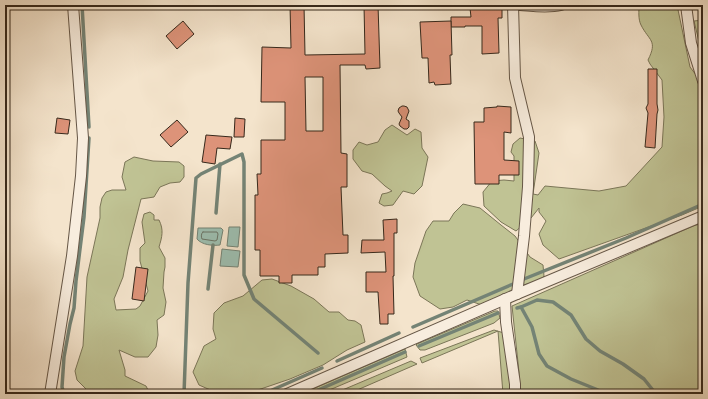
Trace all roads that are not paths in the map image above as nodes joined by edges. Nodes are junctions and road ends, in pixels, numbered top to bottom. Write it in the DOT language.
graph roads {
  1 [pos="74,5"];
  2 [pos="513,5"];
  3 [pos="520,5"];
  4 [pos="561,5"];
  5 [pos="686,5"];
  6 [pos="703,81"];
  7 [pos="703,216"];
  8 [pos="517,294"];
  9 [pos="505,299"];
  10 [pos="50,394"];
  11 [pos="287,394"];
  12 [pos="515,394"];
  1 -- 10 [label="street"];
  2 -- 8 [label="street"];
  3 -- 4 [label="street"];
  5 -- 6 [label="street"];
  7 -- 8 [label="street"];
  8 -- 9 [label="street"];
  9 -- 11 [label="street"];
  9 -- 12 [label="street"];
}
